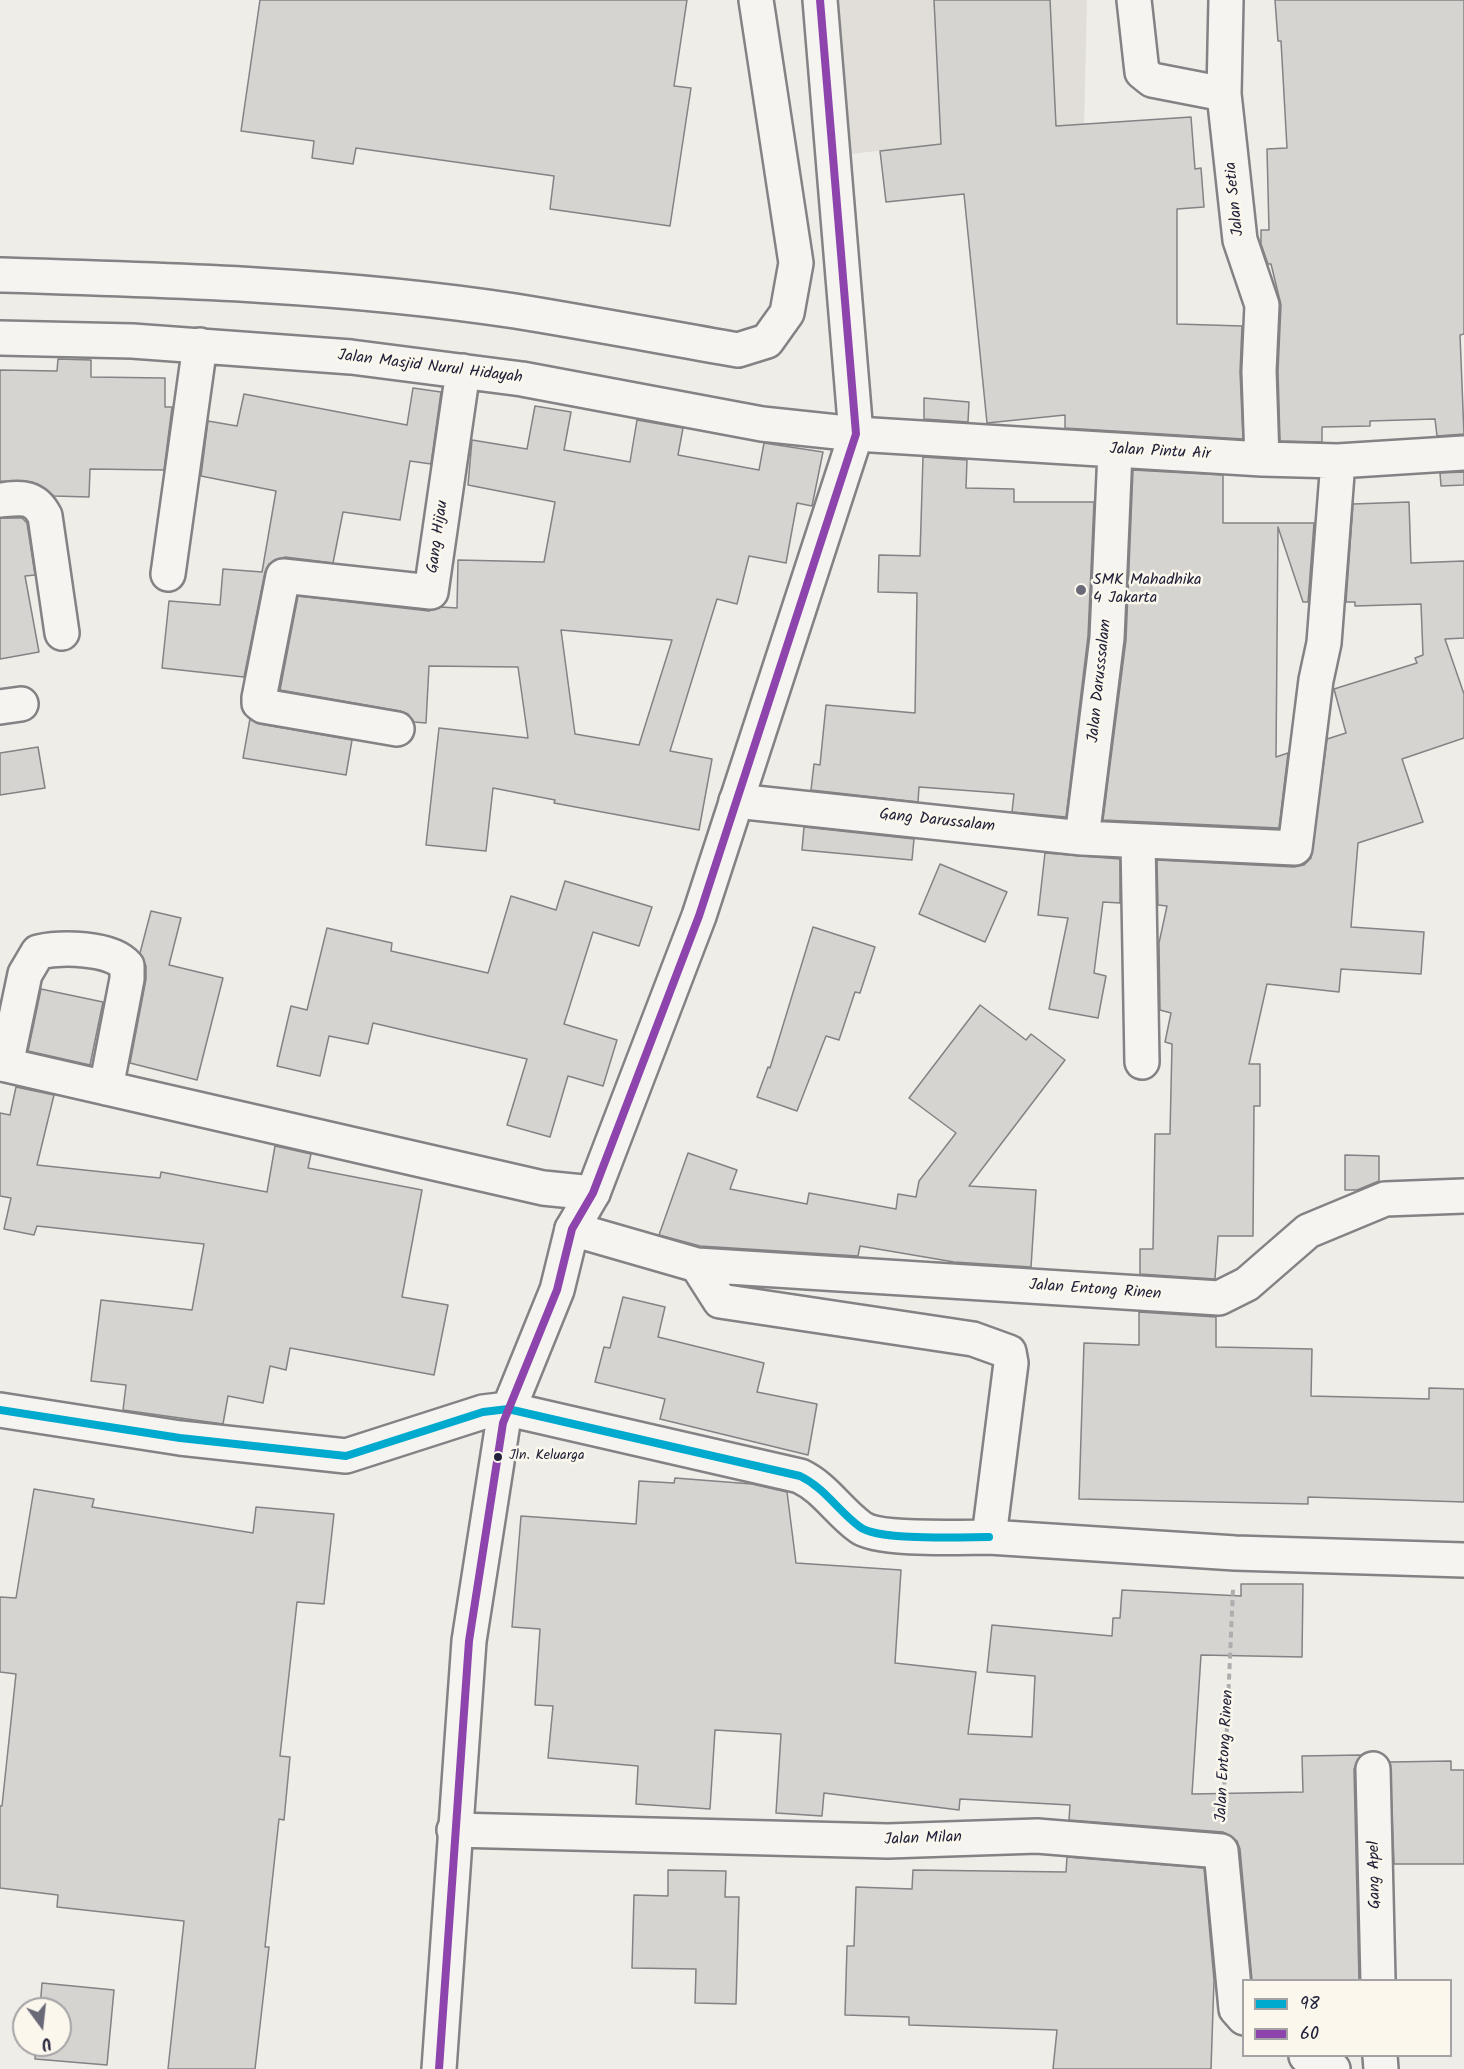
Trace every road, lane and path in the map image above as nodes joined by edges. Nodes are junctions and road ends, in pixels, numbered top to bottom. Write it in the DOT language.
graph roads {
  1 [pos="756,0"];
  2 [pos="820,0"];
  3 [pos="1134,0"];
  4 [pos="1226,0"];
  5 [pos="1224,94"];
  6 [pos="0,274"];
  7 [pos="0,338"];
  8 [pos="200,345"];
  9 [pos="463,371"];
  10 [pos="856,434"];
  11 [pos="1115,450"];
  12 [pos="1464,453"];
  13 [pos="1262,459"];
  14 [pos="1338,461"];
  15 [pos="0,500"];
  16 [pos="168,574"];
  17 [pos="62,633"];
  18 [pos="397,729"];
  19 [pos="736,801"];
  20 [pos="1082,838"];
  21 [pos="1138,842"];
  22 [pos="1142,1062"];
  23 [pos="106,1088"];
  24 [pos="593,1193"];
  25 [pos="1464,1196"];
  26 [pos="572,1229"];
  27 [pos="697,1265"];
  28 [pos="508,1409"];
  29 [pos="0,1410"];
  30 [pos="989,1537"];
  31 [pos="1235,1553"];
  32 [pos="1464,1560"];
  33 [pos="1373,1769"];
  34 [pos="454,1830"];
  35 [pos="1221,1851"];
  36 [pos="1378,1979"];
  37 [pos="1242,2016"];
  38 [pos="1310,2057"];
  39 [pos="439,2069"];
  40 [pos="1333,2069"];
  1 -- 6 [label="street"];
  2 -- 10 [label="street"];
  3 -- 5 [label="street"];
  4 -- 5 [label="street, Jalan Setia"];
  5 -- 13 [label="street, Jalan Setia"];
  7 -- 8 [label="street, Jalan Masjid Nurul Hidayah"];
  8 -- 9 [label="street, Jalan Masjid Nurul Hidayah"];
  8 -- 16 [label="street"];
  9 -- 10 [label="street, Jalan Masjid Nurul Hidayah"];
  9 -- 18 [label="street, Gang Hijau"];
  10 -- 11 [label="street, Jalan Pintu Air"];
  10 -- 19 [label="street"];
  11 -- 13 [label="street, Jalan Pintu Air"];
  11 -- 20 [label="street, Jalan Darusssalam"];
  12 -- 14 [label="street, Jalan Pintu Air"];
  13 -- 14 [label="street, Jalan Pintu Air"];
  14 -- 21 [label="street, Gang Darussalam"];
  15 -- 17 [label="street"];
  19 -- 20 [label="street, Gang Darussalam"];
  19 -- 24 [label="street"];
  20 -- 21 [label="street, Gang Darussalam"];
  21 -- 22 [label="street"];
  23 -- 23 [label="street"];
  23 -- 24 [label="street"];
  24 -- 26 [label="street"];
  25 -- 27 [label="street, Jalan Entong Rinen"];
  26 -- 27 [label="street, Jalan Entong Rinen"];
  26 -- 28 [label="street"];
  27 -- 30 [label="street"];
  28 -- 29 [label="street"];
  28 -- 30 [label="street"];
  28 -- 34 [label="street"];
  30 -- 31 [label="street"];
  31 -- 32 [label="street"];
  31 -- 35 [label="path, Jalan Entong Rinen"];
  33 -- 36 [label="street, Gang Apel"];
  34 -- 35 [label="street, Jalan Milan"];
  34 -- 39 [label="street"];
  35 -- 37 [label="street"];
  38 -- 40 [label="street"];
}
